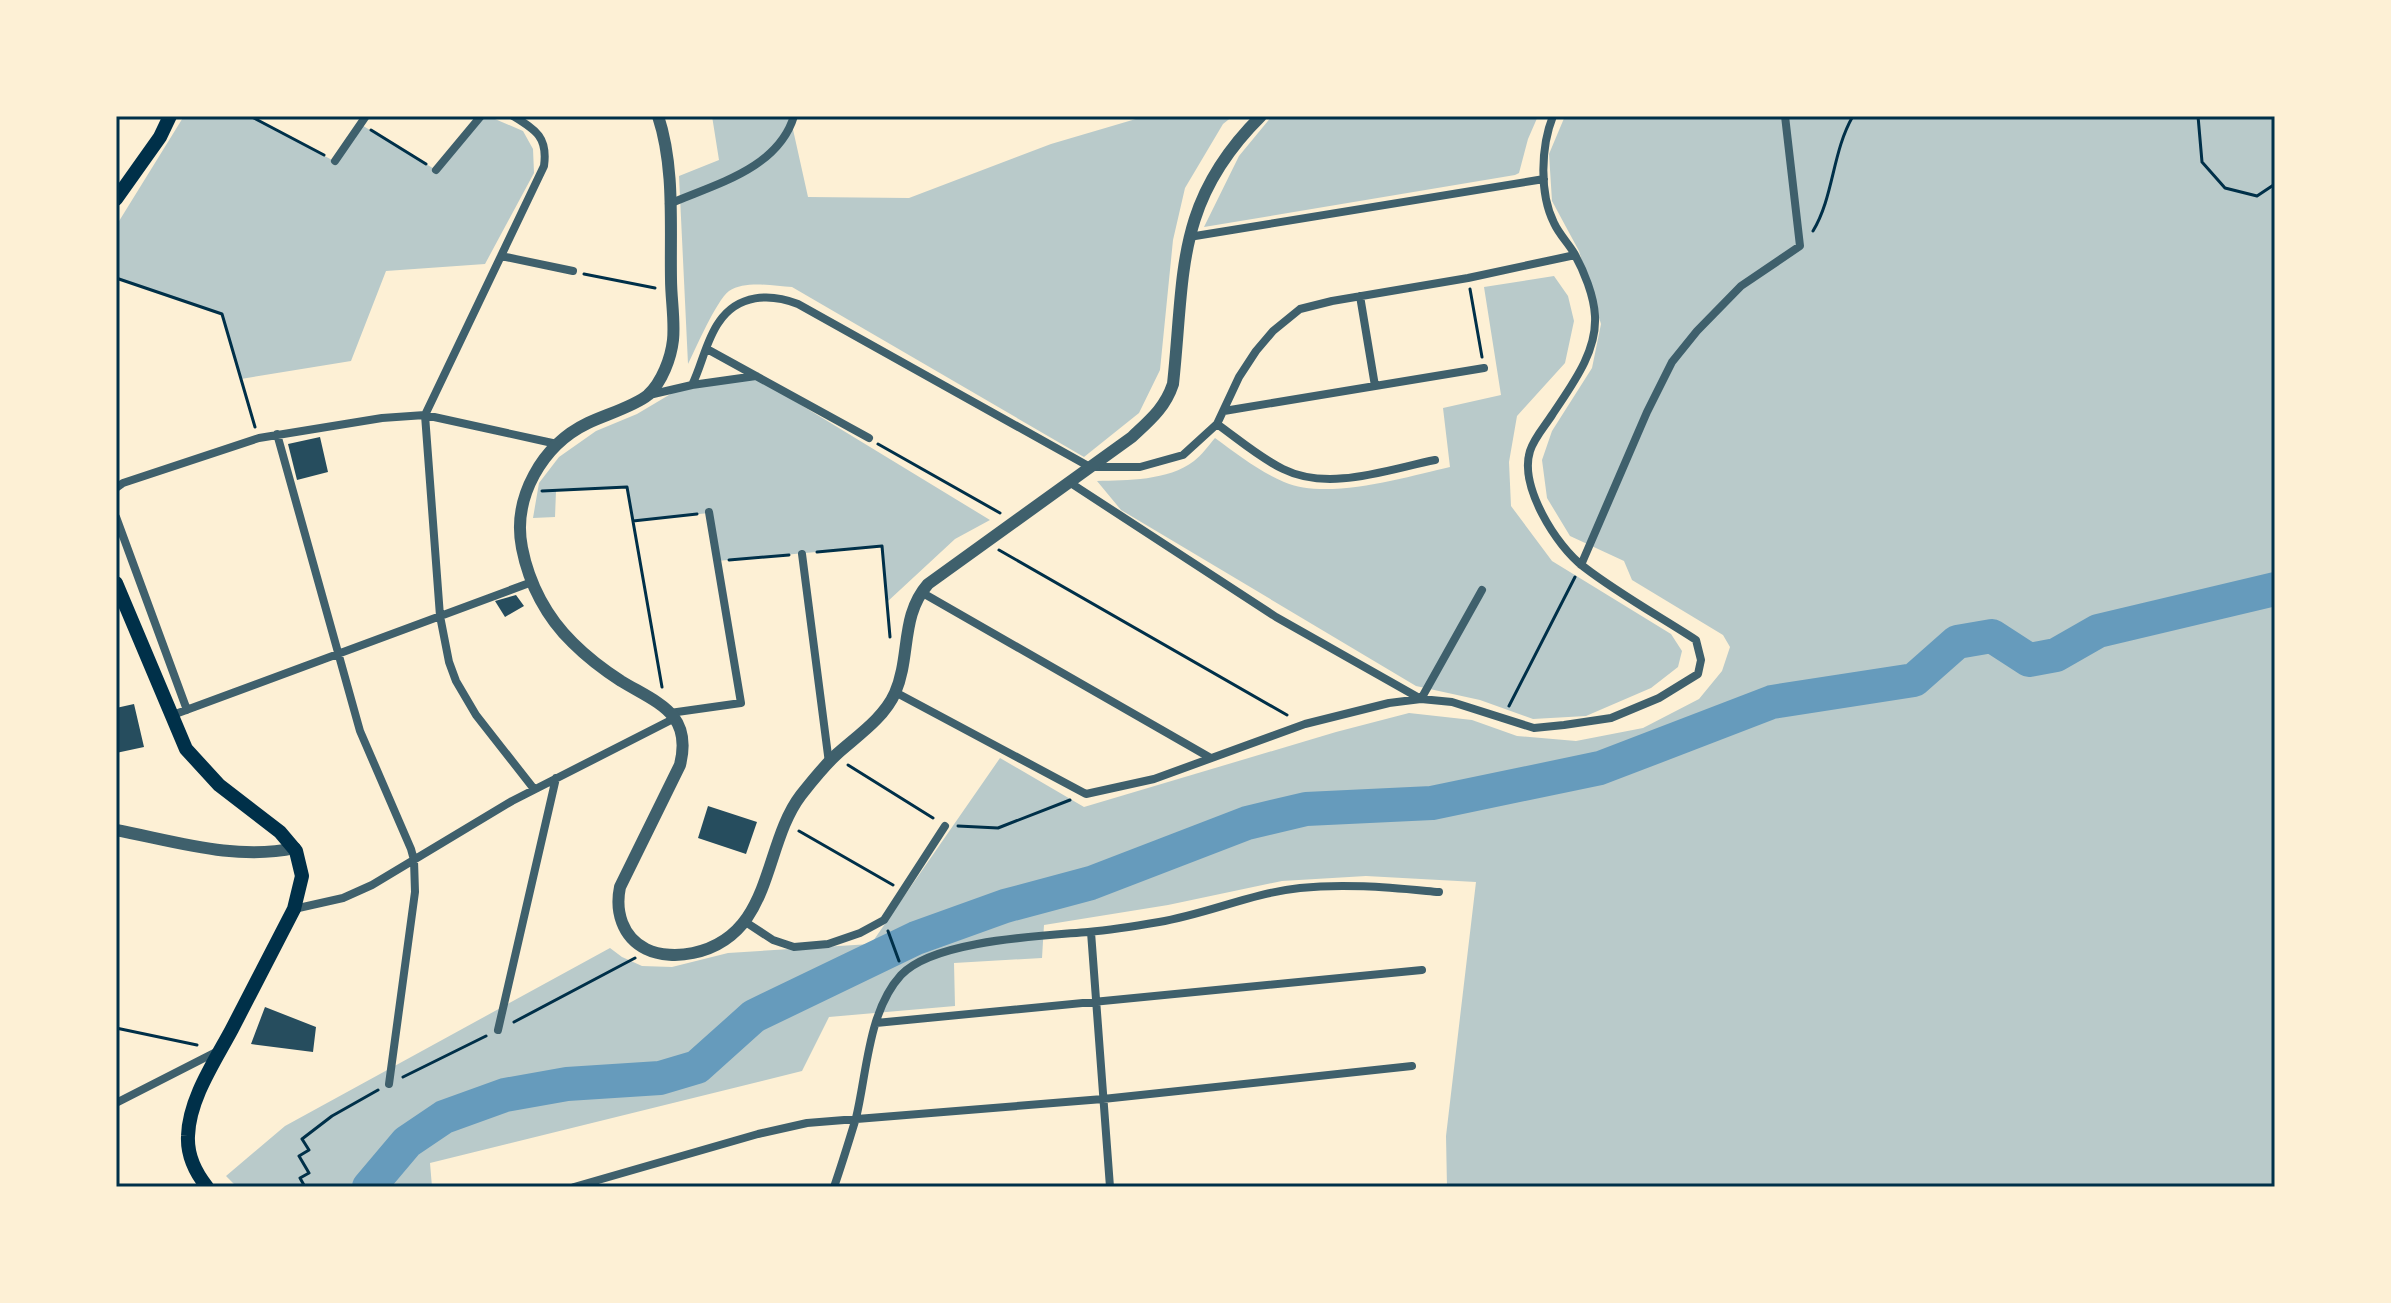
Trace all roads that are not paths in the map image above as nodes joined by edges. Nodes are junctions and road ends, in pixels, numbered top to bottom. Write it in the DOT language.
graph roads {
  1 [pos="170,116"];
  2 [pos="481,116"];
  3 [pos="513,116"];
  4 [pos="658,116"];
  5 [pos="794,116"];
  6 [pos="1261,116"];
  7 [pos="1553,116"];
  8 [pos="1785,116"];
  9 [pos="363,120"];
  10 [pos="335,161"];
  11 [pos="436,170"];
  12 [pos="1544,179"];
  13 [pos="116,199"];
  14 [pos="669,204"];
  15 [pos="1188,237"];
  16 [pos="1575,255"];
  17 [pos="501,256"];
  18 [pos="573,271"];
  19 [pos="1360,296"];
  20 [pos="707,349"];
  21 [pos="1484,368"];
  22 [pos="756,376"];
  23 [pos="692,385"];
  24 [pos="1375,386"];
  25 [pos="648,395"];
  26 [pos="1224,411"];
  27 [pos="425,415"];
  28 [pos="1217,424"];
  29 [pos="277,434"];
  30 [pos="869,438"];
  31 [pos="557,444"];
  32 [pos="1435,460"];
  33 [pos="1090,467"];
  34 [pos="1069,482"];
  35 [pos="120,486"];
  36 [pos="709,512"];
  37 [pos="116,517"];
  38 [pos="802,554"];
  39 [pos="1581,565"];
  40 [pos="532,582"];
  41 [pos="116,584"];
  42 [pos="1482,590"];
  43 [pos="921,592"];
  44 [pos="440,616"];
  45 [pos="337,654"];
  46 [pos="895,692"];
  47 [pos="1421,699"];
  48 [pos="187,710"];
  49 [pos="670,712"];
  50 [pos="170,716"];
  51 [pos="1209,757"];
  52 [pos="832,760"];
  53 [pos="556,778"];
  54 [pos="534,789"];
  55 [pos="945,826"];
  56 [pos="116,830"];
  57 [pos="295,848"];
  58 [pos="414,860"];
  59 [pos="1439,892"];
  60 [pos="294,909"];
  61 [pos="744,921"];
  62 [pos="1091,932"];
  63 [pos="1422,970"];
  64 [pos="1096,1003"];
  65 [pos="876,1023"];
  66 [pos="498,1030"];
  67 [pos="221,1050"];
  68 [pos="1412,1066"];
  69 [pos="389,1084"];
  70 [pos="1103,1099"];
  71 [pos="116,1103"];
  72 [pos="856,1118"];
  73 [pos="207,1187"];
  74 [pos="574,1187"];
  75 [pos="834,1187"];
  76 [pos="1110,1187"];
  1 -- 13 [label="main road"];
  2 -- 11 [label="street"];
  3 -- 17 [label="street"];
  4 -- 14 [label="street"];
  5 -- 14 [label="street"];
  6 -- 15 [label="street"];
  7 -- 12 [label="street"];
  8 -- 39 [label="street"];
  9 -- 10 [label="street"];
  12 -- 15 [label="street"];
  12 -- 16 [label="street"];
  14 -- 25 [label="street"];
  15 -- 33 [label="street"];
  16 -- 19 [label="street"];
  16 -- 39 [label="street"];
  17 -- 18 [label="street"];
  17 -- 27 [label="street"];
  19 -- 24 [label="street"];
  19 -- 26 [label="street"];
  20 -- 22 [label="street"];
  20 -- 23 [label="street"];
  20 -- 33 [label="street"];
  21 -- 24 [label="street"];
  22 -- 23 [label="street"];
  22 -- 30 [label="street"];
  23 -- 25 [label="street"];
  24 -- 26 [label="street"];
  25 -- 31 [label="street"];
  26 -- 28 [label="street"];
  27 -- 29 [label="street"];
  27 -- 31 [label="street"];
  27 -- 44 [label="street"];
  28 -- 32 [label="street"];
  28 -- 33 [label="street"];
  29 -- 35 [label="street"];
  29 -- 45 [label="street"];
  31 -- 40 [label="street"];
  33 -- 34 [label="street"];
  34 -- 43 [label="street"];
  34 -- 47 [label="street"];
  36 -- 49 [label="street"];
  37 -- 48 [label="street"];
  38 -- 52 [label="street"];
  39 -- 47 [label="street"];
  40 -- 44 [label="street"];
  40 -- 49 [label="street"];
  41 -- 50 [label="main road"];
  42 -- 47 [label="street"];
  43 -- 46 [label="street"];
  43 -- 51 [label="street"];
  44 -- 45 [label="street"];
  44 -- 54 [label="street"];
  45 -- 48 [label="street"];
  45 -- 58 [label="street"];
  46 -- 51 [label="street"];
  46 -- 52 [label="street"];
  47 -- 51 [label="street"];
  48 -- 50 [label="street"];
  49 -- 53 [label="street"];
  49 -- 61 [label="street"];
  50 -- 57 [label="main road"];
  52 -- 61 [label="street"];
  53 -- 54 [label="street"];
  53 -- 66 [label="street"];
  54 -- 58 [label="street"];
  55 -- 61 [label="street"];
  56 -- 57 [label="street"];
  57 -- 60 [label="main road"];
  58 -- 60 [label="street"];
  58 -- 69 [label="street"];
  59 -- 62 [label="street"];
  60 -- 67 [label="main road"];
  62 -- 64 [label="street"];
  62 -- 65 [label="street"];
  63 -- 64 [label="street"];
  64 -- 65 [label="street"];
  64 -- 70 [label="street"];
  65 -- 72 [label="street"];
  67 -- 71 [label="street"];
  67 -- 73 [label="main road"];
  68 -- 70 [label="street"];
  70 -- 72 [label="street"];
  70 -- 76 [label="street"];
  72 -- 74 [label="street"];
  72 -- 75 [label="street"];
}
